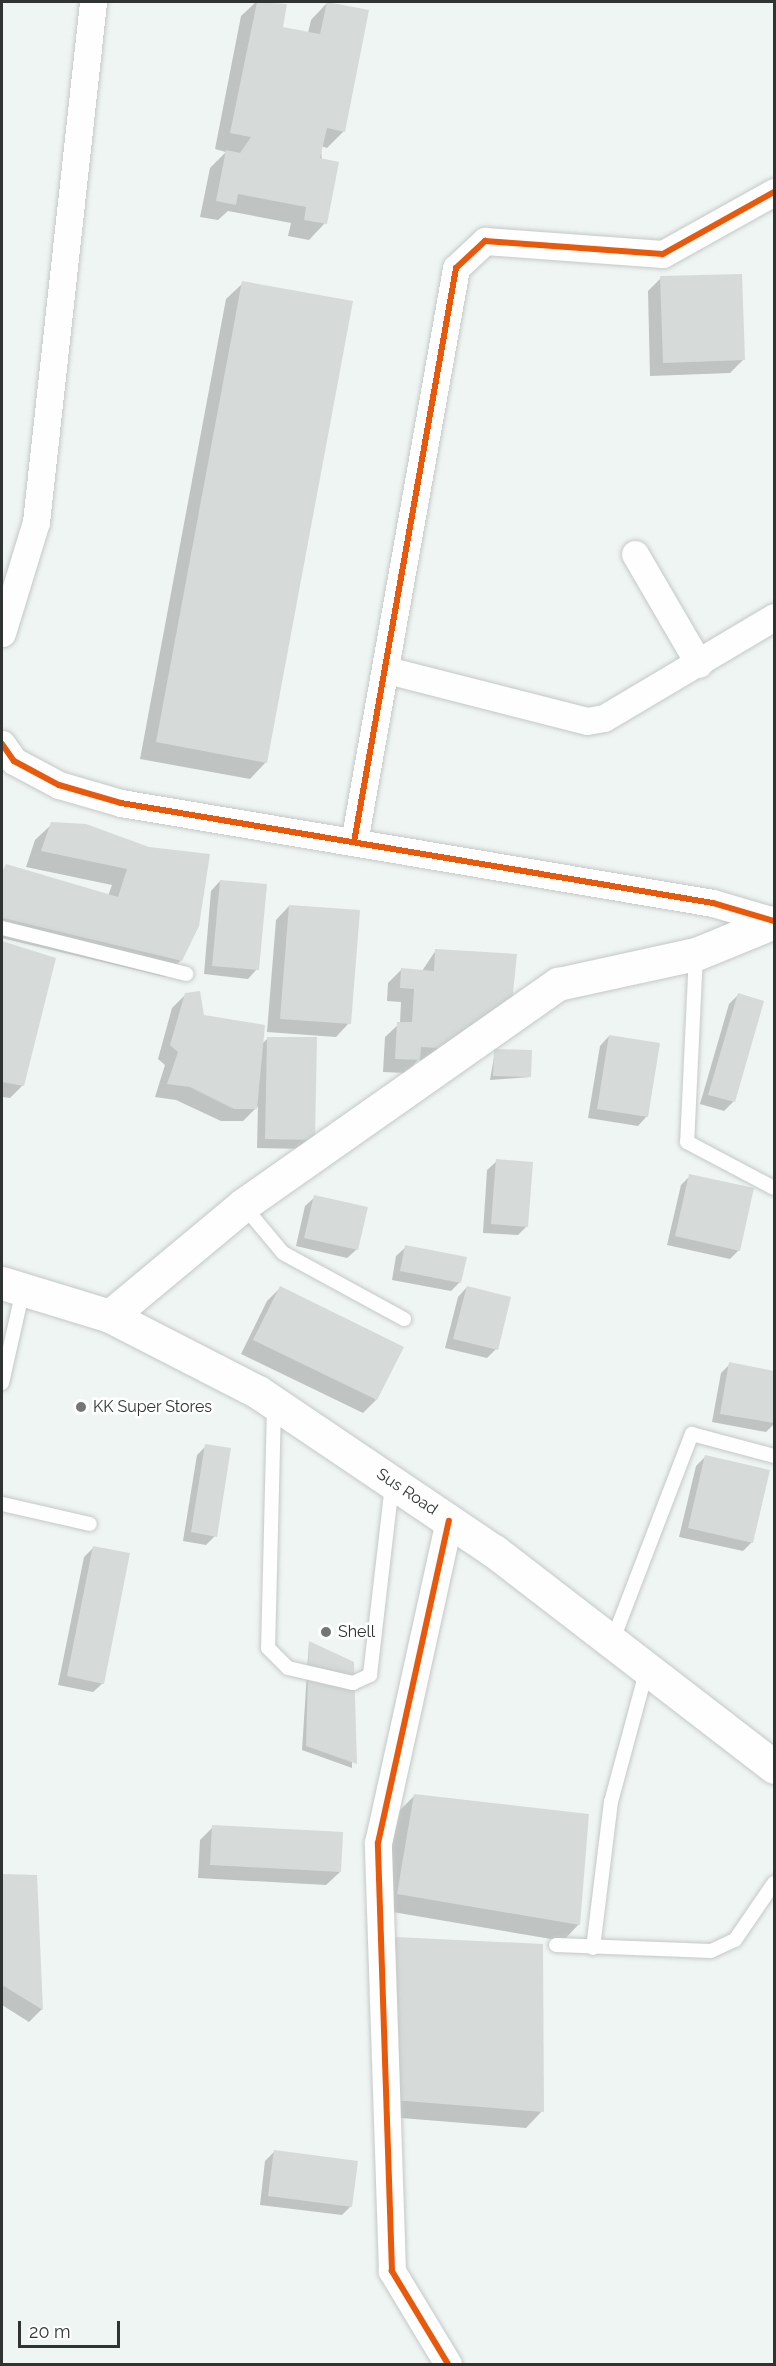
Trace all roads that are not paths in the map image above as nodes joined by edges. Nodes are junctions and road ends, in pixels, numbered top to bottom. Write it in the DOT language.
graph roads {
  1 [pos="93,2"];
  2 [pos="774,192"];
  3 [pos="635,554"];
  4 [pos="774,617"];
  5 [pos="2,633"];
  6 [pos="699,664"];
  7 [pos="387,670"];
  8 [pos="2,744"];
  9 [pos="354,842"];
  10 [pos="774,921"];
  11 [pos="2,928"];
  12 [pos="696,954"];
  13 [pos="186,974"];
  14 [pos="774,1188"];
  15 [pos="243,1205"];
  16 [pos="12,1286"];
  17 [pos="110,1316"];
  18 [pos="404,1319"];
  19 [pos="2,1383"];
  20 [pos="274,1403"];
  21 [pos="774,1456"];
  22 [pos="393,1482"];
  23 [pos="2,1504"];
  24 [pos="449,1521"];
  25 [pos="90,1524"];
  26 [pos="612,1642"];
  27 [pos="647,1669"];
  28 [pos="774,1767"];
  29 [pos="774,1883"];
  30 [pos="556,1946"];
  31 [pos="593,1948"];
  32 [pos="448,2364"];
  1 -- 5 [label="street"];
  2 -- 7 [label="street"];
  3 -- 6 [label="street"];
  4 -- 6 [label="street"];
  6 -- 7 [label="street"];
  7 -- 9 [label="street"];
  8 -- 9 [label="street"];
  9 -- 10 [label="street"];
  10 -- 12 [label="main road"];
  11 -- 13 [label="lane"];
  12 -- 14 [label="lane"];
  12 -- 15 [label="main road"];
  15 -- 17 [label="main road"];
  15 -- 18 [label="lane"];
  16 -- 17 [label="main road, Sus Road"];
  16 -- 19 [label="lane"];
  17 -- 20 [label="main road, Sus Road"];
  20 -- 22 [label="main road, Sus Road"];
  20 -- 22 [label="lane"];
  21 -- 26 [label="lane"];
  22 -- 24 [label="main road, Sus Road"];
  23 -- 25 [label="lane"];
  24 -- 26 [label="main road, Sus Road"];
  24 -- 32 [label="street"];
  26 -- 27 [label="main road, Sus Road"];
  27 -- 28 [label="main road, Sus Road"];
  27 -- 31 [label="lane"];
  29 -- 31 [label="lane"];
  30 -- 31 [label="lane"];
}
